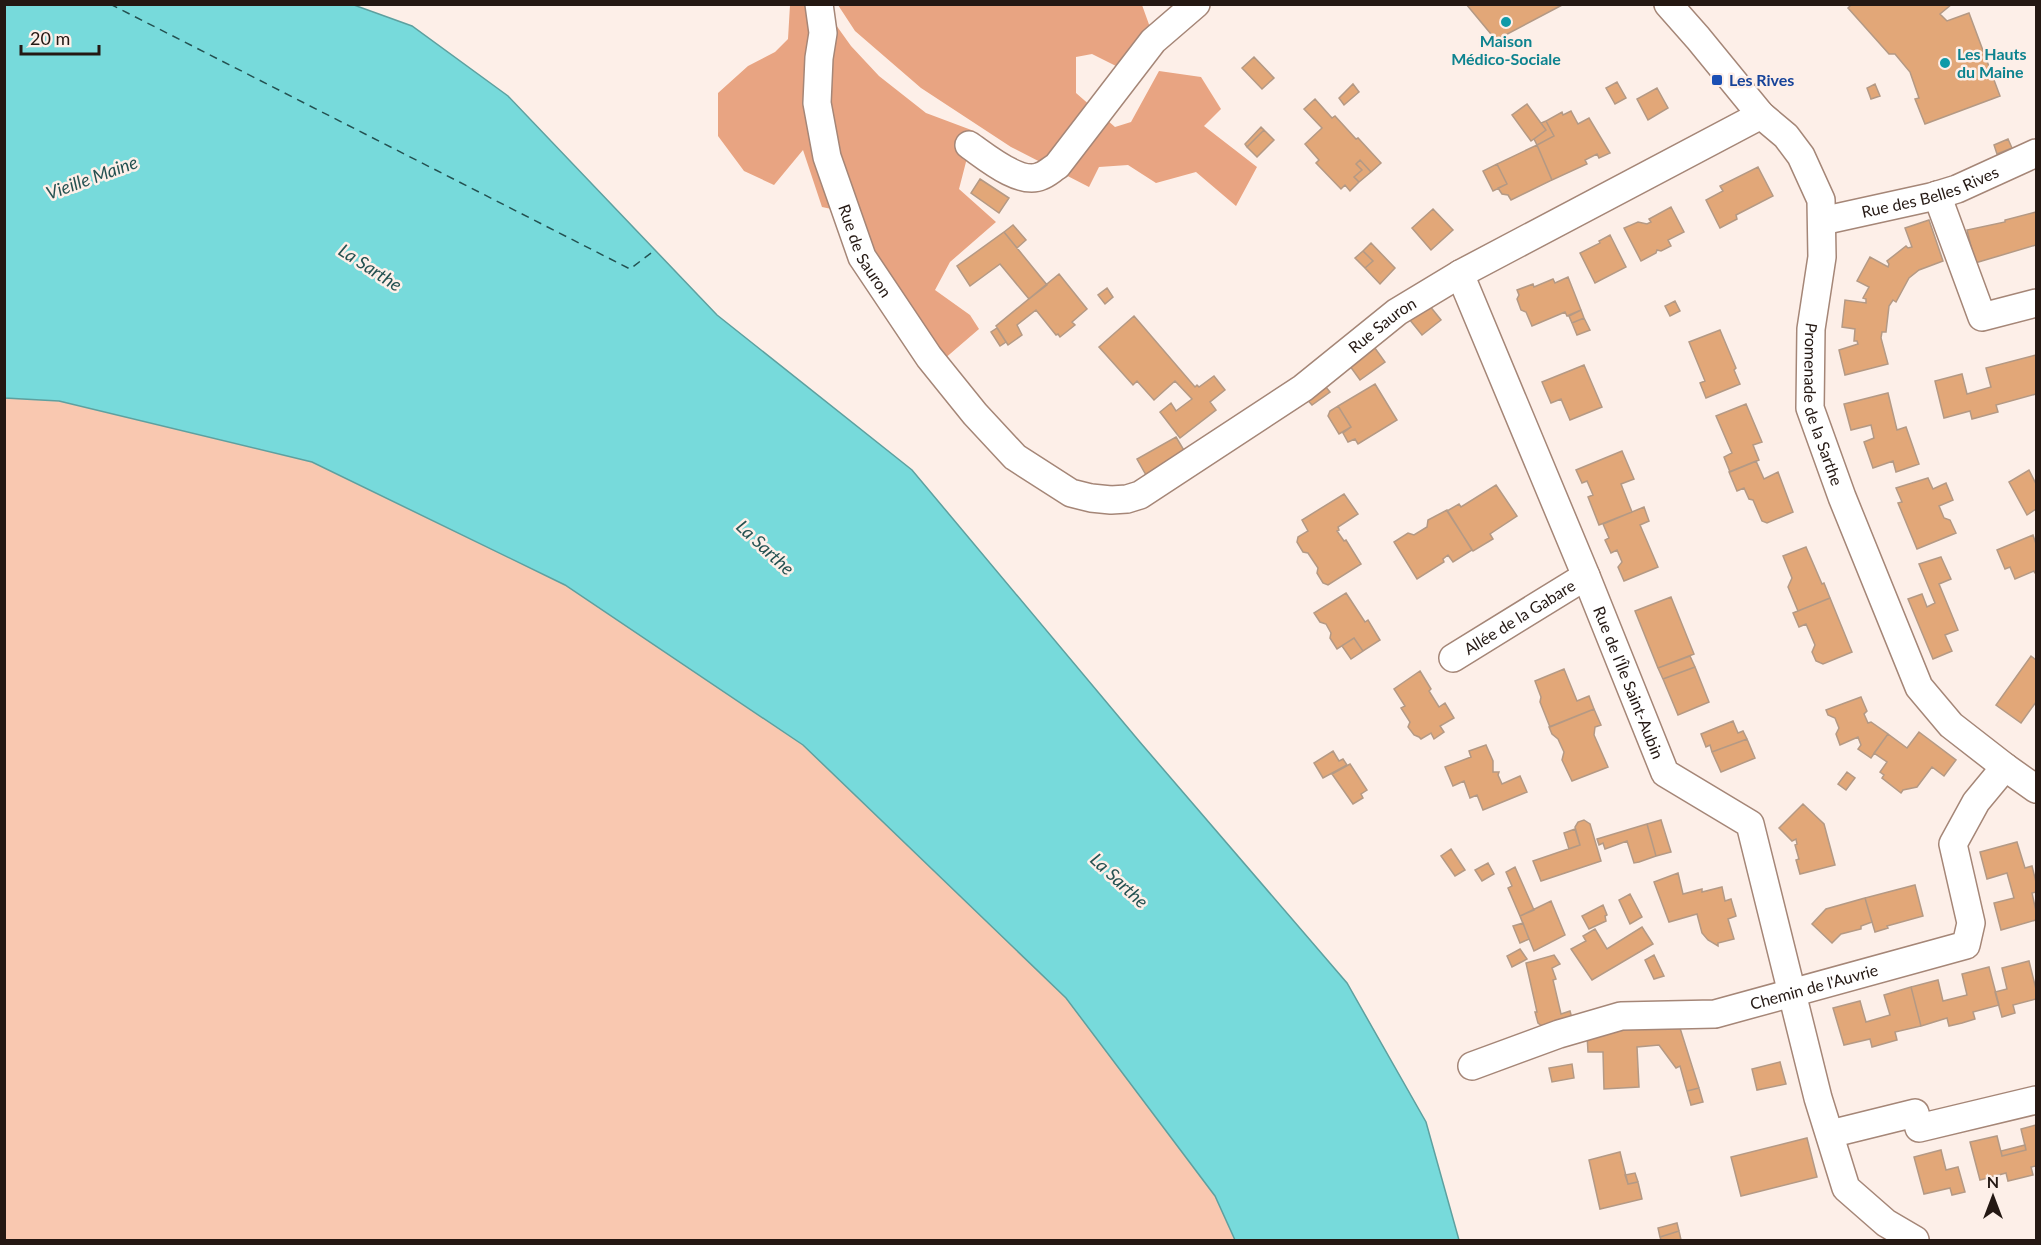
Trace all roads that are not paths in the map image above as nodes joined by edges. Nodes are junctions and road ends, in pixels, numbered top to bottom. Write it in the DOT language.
graph roads {
  1 [pos="819,4"];
  2 [pos="1196,4"];
  3 [pos="1668,4"];
  4 [pos="1761,115"];
  5 [pos="969,145"];
  6 [pos="2037,153"];
  7 [pos="1937,195"];
  8 [pos="1822,221"];
  9 [pos="1460,274"];
  10 [pos="2037,303"];
  11 [pos="1015,457"];
  12 [pos="1586,576"];
  13 [pos="1453,658"];
  14 [pos="2005,767"];
  15 [pos="2037,789"];
  16 [pos="1793,993"];
  17 [pos="1472,1066"];
  18 [pos="2037,1100"];
  19 [pos="1830,1134"];
  20 [pos="1915,1240"];
  1 -- 11 [label="street, Rue de Sauron"];
  2 -- 5 [label="street"];
  3 -- 4 [label="street, Promenade de la Sarthe"];
  4 -- 8 [label="street, Promenade de la Sarthe"];
  4 -- 9 [label="street, Rue Sauron"];
  6 -- 7 [label="street, Rue des Belles Rives"];
  7 -- 8 [label="street, Rue des Belles Rives"];
  7 -- 10 [label="street"];
  8 -- 14 [label="street, Promenade de la Sarthe"];
  9 -- 11 [label="street, Rue Sauron"];
  9 -- 12 [label="street, Rue de l'Île Saint-Aubin"];
  12 -- 13 [label="street, Allée de la Gabare"];
  12 -- 16 [label="street, Rue de l'Île Saint-Aubin"];
  14 -- 15 [label="street, Promenade de la Sarthe"];
  14 -- 16 [label="street, Chemin de l'Auvrie"];
  16 -- 17 [label="street, Chemin de l'Auvrie"];
  16 -- 19 [label="street, Rue de l'Île Saint-Aubin"];
  18 -- 19 [label="street"];
  19 -- 20 [label="street, Rue de l'Île Saint-Aubin"];
}
